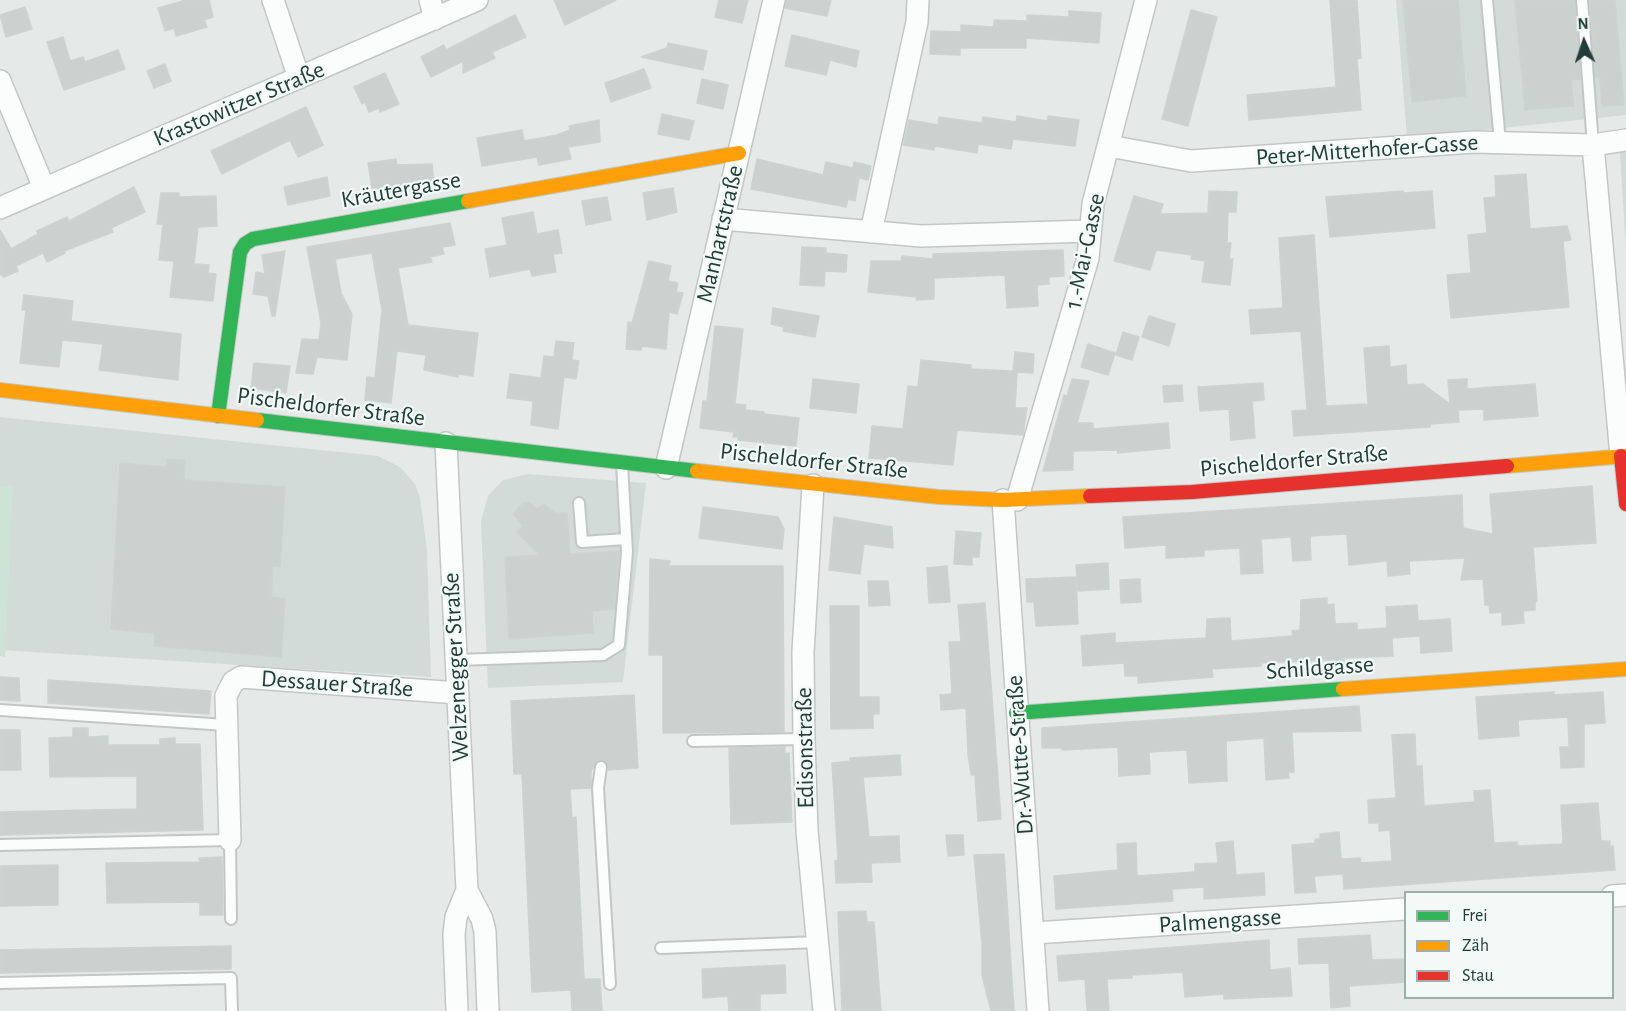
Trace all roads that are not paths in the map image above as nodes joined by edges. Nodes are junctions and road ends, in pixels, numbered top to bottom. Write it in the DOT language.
graph roads {
  1 [pos="273,0"];
  2 [pos="477,0"];
  3 [pos="774,0"];
  4 [pos="918,0"];
  5 [pos="1146,0"];
  6 [pos="1487,0"];
  7 [pos="1582,0"];
  8 [pos="432,9"];
  9 [pos="299,78"];
  10 [pos="0,81"];
  11 [pos="1626,140"];
  12 [pos="1500,142"];
  13 [pos="1593,145"];
  14 [pos="1109,146"];
  15 [pos="739,153"];
  16 [pos="44,188"];
  17 [pos="0,208"];
  18 [pos="723,219"];
  19 [pos="1090,231"];
  20 [pos="871,232"];
  21 [pos="0,390"];
  22 [pos="218,417"];
  23 [pos="446,443"];
  24 [pos="1624,456"];
  25 [pos="622,463"];
  26 [pos="666,468"];
  27 [pos="813,485"];
  28 [pos="1010,500"];
  29 [pos="579,503"];
  30 [pos="1626,504"];
  31 [pos="626,539"];
  32 [pos="456,660"];
  33 [pos="1626,669"];
  34 [pos="458,693"];
  35 [pos="0,710"];
  36 [pos="1016,712"];
  37 [pos="226,725"];
  38 [pos="804,739"];
  39 [pos="693,741"];
  40 [pos="601,767"];
  41 [pos="230,840"];
  42 [pos="0,845"];
  43 [pos="467,890"];
  44 [pos="1404,909"];
  45 [pos="231,919"];
  46 [pos="1034,933"];
  47 [pos="819,942"];
  48 [pos="661,948"];
  49 [pos="0,983"];
  50 [pos="610,984"];
  51 [pos="232,1011"];
  52 [pos="457,1011"];
  53 [pos="488,1011"];
  54 [pos="824,1011"];
  55 [pos="1038,1011"];
  1 -- 9 [label="street"];
  2 -- 8 [label="street, Krastowitzer Straße"];
  3 -- 15 [label="street, Manhartstraße"];
  4 -- 20 [label="street"];
  5 -- 14 [label="street, 1.-Mai-Gasse"];
  6 -- 12 [label="lane"];
  7 -- 13 [label="lane"];
  8 -- 9 [label="street, Krastowitzer Straße"];
  9 -- 16 [label="street, Krastowitzer Straße"];
  10 -- 16 [label="street"];
  11 -- 13 [label="street, Peter-Mitterhofer-Gasse"];
  12 -- 13 [label="street, Peter-Mitterhofer-Gasse"];
  12 -- 14 [label="street, Peter-Mitterhofer-Gasse"];
  13 -- 24 [label="street"];
  14 -- 19 [label="street, 1.-Mai-Gasse"];
  15 -- 18 [label="street, Manhartstraße"];
  15 -- 22 [label="main road, Kräutergasse"];
  16 -- 17 [label="street, Krastowitzer Straße"];
  18 -- 20 [label="street"];
  18 -- 26 [label="street, Manhartstraße"];
  19 -- 20 [label="street"];
  19 -- 28 [label="street, 1.-Mai-Gasse"];
  21 -- 22 [label="main road, Pischeldorfer Straße"];
  22 -- 23 [label="main road, Pischeldorfer Straße"];
  23 -- 25 [label="main road, Pischeldorfer Straße"];
  23 -- 32 [label="street, Welzenegger Straße"];
  24 -- 28 [label="main road, Pischeldorfer Straße"];
  24 -- 30 [label="main road"];
  25 -- 26 [label="main road, Pischeldorfer Straße"];
  25 -- 31 [label="lane"];
  26 -- 27 [label="main road, Pischeldorfer Straße"];
  27 -- 28 [label="main road, Pischeldorfer Straße"];
  27 -- 38 [label="street, Edisonstraße"];
  28 -- 36 [label="street, Dr.-Wutte-Straße"];
  29 -- 31 [label="lane"];
  31 -- 32 [label="lane"];
  32 -- 34 [label="street, Welzenegger Straße"];
  33 -- 36 [label="main road, Schildgasse"];
  34 -- 37 [label="street, Dessauer Straße"];
  34 -- 43 [label="street, Welzenegger Straße"];
  35 -- 37 [label="lane"];
  36 -- 46 [label="street, Dr.-Wutte-Straße"];
  37 -- 41 [label="street, Dessauer Straße"];
  38 -- 39 [label="lane"];
  38 -- 47 [label="street, Edisonstraße"];
  40 -- 50 [label="lane"];
  41 -- 42 [label="lane"];
  41 -- 45 [label="lane"];
  43 -- 52 [label="street, Welzenegger Straße"];
  43 -- 53 [label="street, Welzenegger Straße"];
  44 -- 46 [label="street, Palmengasse"];
  46 -- 55 [label="street, Dr.-Wutte-Straße"];
  47 -- 48 [label="lane"];
  47 -- 54 [label="street, Edisonstraße"];
  49 -- 51 [label="lane"];
}
